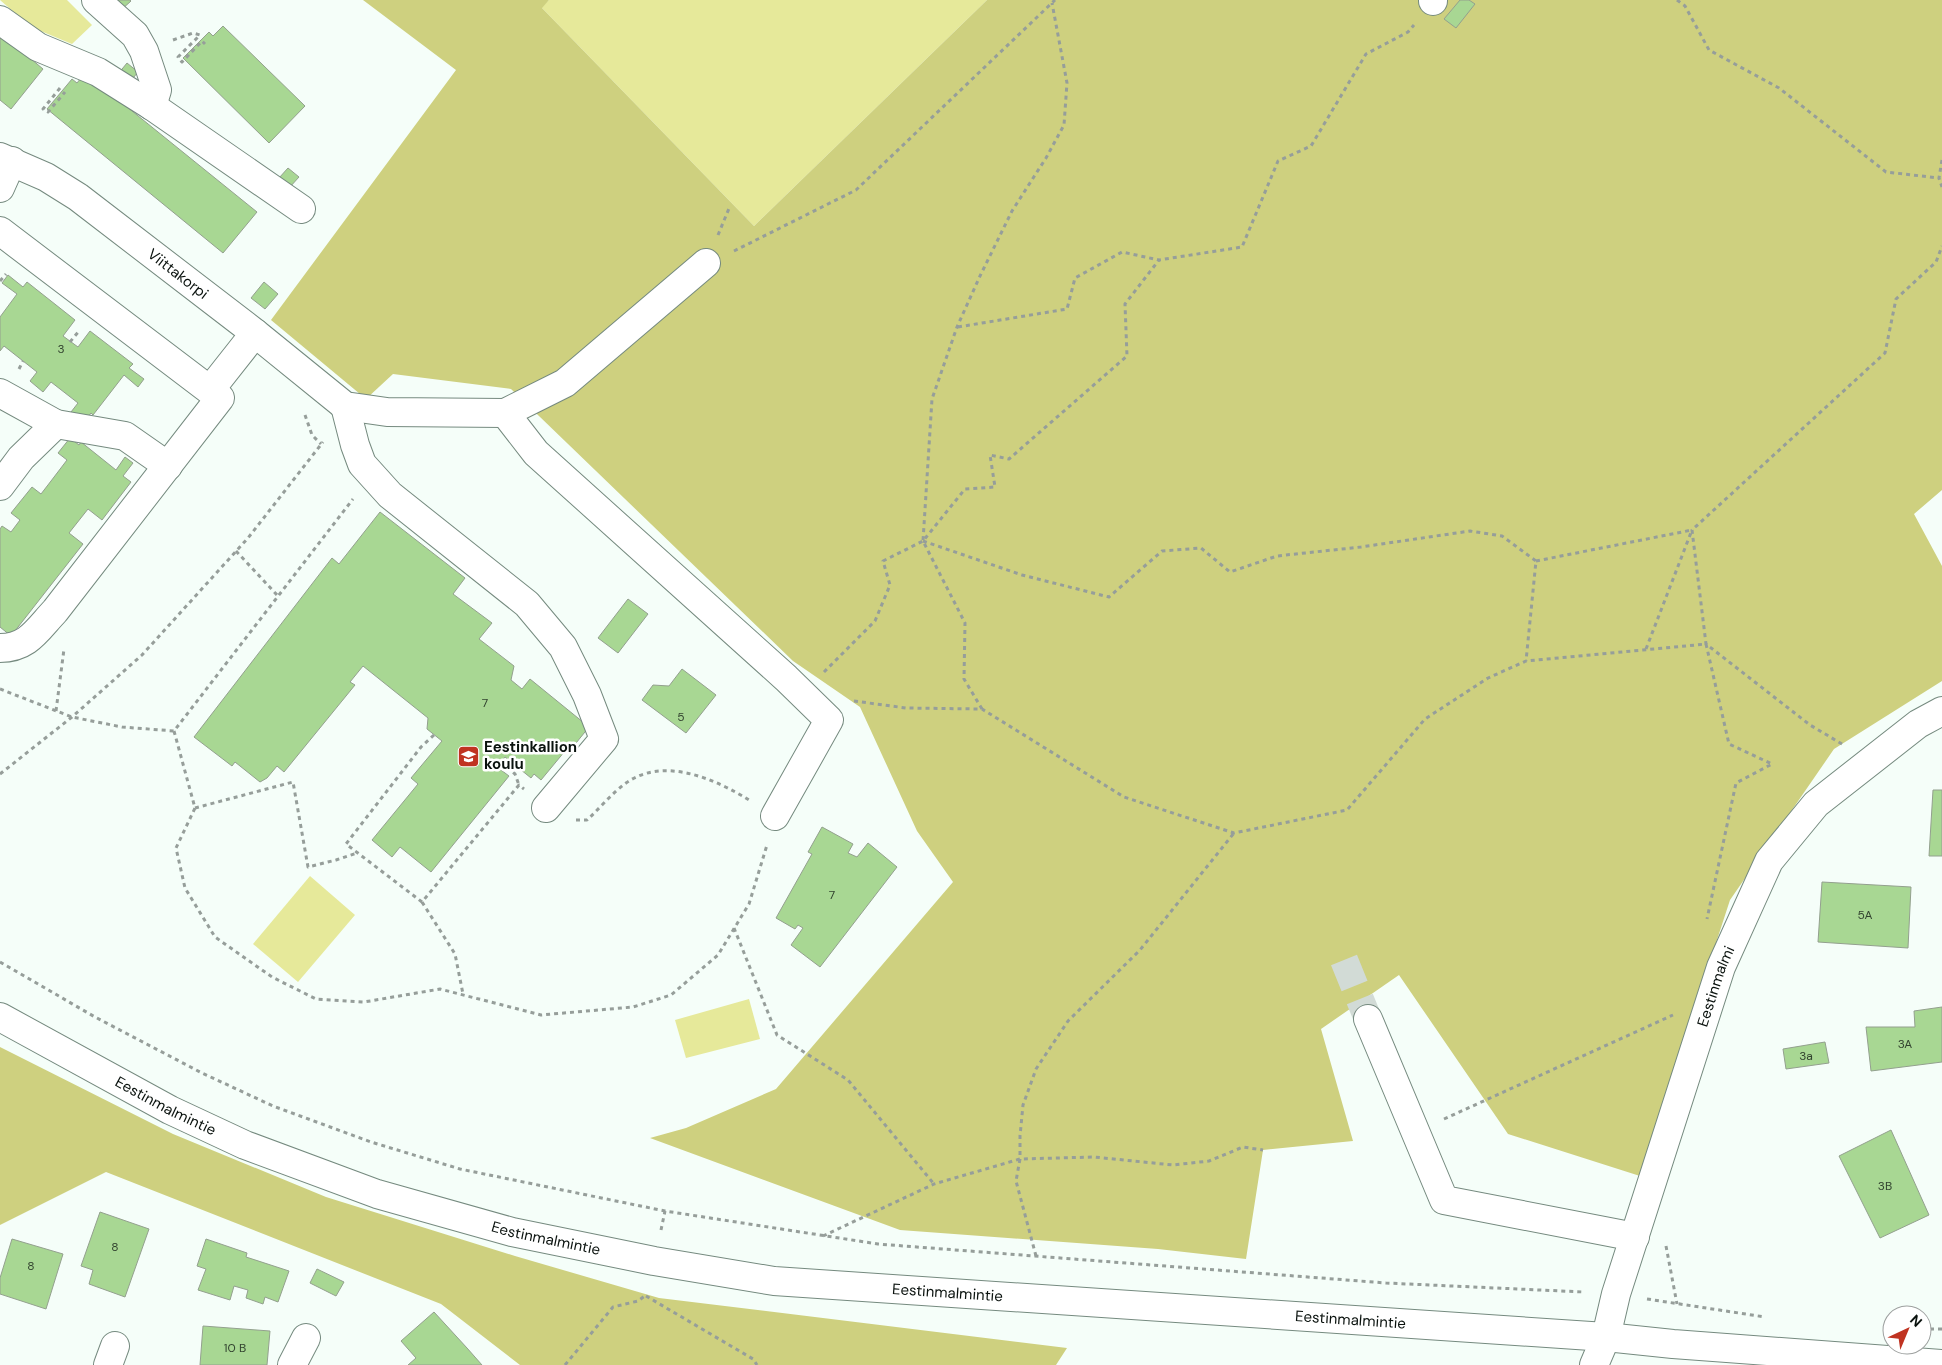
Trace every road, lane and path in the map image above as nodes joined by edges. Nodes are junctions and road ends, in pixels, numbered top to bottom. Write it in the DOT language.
graph roads {
  1 [pos="96,0"];
  2 [pos="1677,0"];
  3 [pos="1054,1"];
  4 [pos="1433,1"];
  5 [pos="0,20"];
  6 [pos="205,44"];
  7 [pos="144,51"];
  8 [pos="66,91"];
  9 [pos="152,106"];
  10 [pos="48,112"];
  11 [pos="6,159"];
  12 [pos="1942,160"];
  13 [pos="1939,178"];
  14 [pos="1942,187"];
  15 [pos="0,188"];
  16 [pos="300,210"];
  17 [pos="0,231"];
  18 [pos="1942,246"];
  19 [pos="1159,260"];
  20 [pos="706,263"];
  21 [pos="957,327"];
  22 [pos="255,333"];
  23 [pos="210,390"];
  24 [pos="0,392"];
  25 [pos="345,406"];
  26 [pos="505,413"];
  27 [pos="56,424"];
  28 [pos="321,444"];
  29 [pos="168,466"];
  30 [pos="372,474"];
  31 [pos="0,486"];
  32 [pos="1692,530"];
  33 [pos="923,541"];
  34 [pos="236,551"];
  35 [pos="1536,561"];
  36 [pos="278,596"];
  37 [pos="66,642"];
  38 [pos="1706,644"];
  39 [pos="0,648"];
  40 [pos="1646,649"];
  41 [pos="1526,660"];
  42 [pos="0,689"];
  43 [pos="802,694"];
  44 [pos="849,700"];
  45 [pos="982,709"];
  46 [pos="56,711"];
  47 [pos="1942,711"];
  48 [pos="72,717"];
  49 [pos="174,731"];
  50 [pos="434,735"];
  51 [pos="1871,761"];
  52 [pos="501,762"];
  53 [pos="0,774"];
  54 [pos="519,785"];
  55 [pos="195,808"];
  56 [pos="546,808"];
  57 [pos="776,816"];
  58 [pos="1234,833"];
  59 [pos="358,853"];
  60 [pos="422,902"];
  61 [pos="1706,924"];
  62 [pos="734,928"];
  63 [pos="0,962"];
  64 [pos="464,994"];
  65 [pos="1712,997"];
  66 [pos="0,1017"];
  67 [pos="1368,1019"];
  68 [pos="1416,1132"];
  69 [pos="1263,1150"];
  70 [pos="1020,1159"];
  71 [pos="934,1184"];
  72 [pos="665,1211"];
  73 [pos="659,1236"];
  74 [pos="822,1236"];
  75 [pos="1635,1237"];
  76 [pos="1036,1256"];
  77 [pos="648,1287"];
  78 [pos="1616,1294"];
  79 [pos="646,1296"];
  80 [pos="1768,1318"];
  81 [pos="1606,1337"];
  82 [pos="306,1338"];
  83 [pos="1942,1364"];
  84 [pos="292,1365"];
  85 [pos="565,1365"];
  86 [pos="757,1365"];
  87 [pos="1594,1365"];
  1 -- 7 [label="street"];
  2 -- 13 [label="path"];
  3 -- 20 [label="path"];
  3 -- 21 [label="path"];
  4 -- 19 [label="path"];
  5 -- 9 [label="street"];
  6 -- 7 [label="path"];
  7 -- 9 [label="street"];
  8 -- 10 [label="path"];
  9 -- 16 [label="street"];
  11 -- 15 [label="street"];
  11 -- 22 [label="street, Viittakorpi"];
  12 -- 13 [label="path"];
  13 -- 14 [label="path"];
  17 -- 23 [label="street"];
  18 -- 32 [label="path"];
  19 -- 21 [label="path"];
  19 -- 33 [label="path"];
  20 -- 26 [label="street"];
  21 -- 33 [label="path"];
  22 -- 23 [label="street"];
  22 -- 25 [label="street, Viittakorpi"];
  23 -- 29 [label="street"];
  24 -- 27 [label="street"];
  25 -- 26 [label="street"];
  25 -- 30 [label="street"];
  26 -- 43 [label="street"];
  27 -- 29 [label="street"];
  27 -- 31 [label="street"];
  28 -- 34 [label="path"];
  29 -- 39 [label="street"];
  30 -- 36 [label="path"];
  30 -- 56 [label="street"];
  32 -- 35 [label="path"];
  32 -- 38 [label="path"];
  32 -- 40 [label="path"];
  33 -- 35 [label="path"];
  33 -- 43 [label="path"];
  33 -- 45 [label="path"];
  34 -- 36 [label="path"];
  34 -- 48 [label="path"];
  35 -- 41 [label="path"];
  36 -- 49 [label="path"];
  37 -- 46 [label="path"];
  38 -- 40 [label="path"];
  38 -- 51 [label="path"];
  38 -- 61 [label="path"];
  40 -- 41 [label="path"];
  41 -- 58 [label="path"];
  42 -- 46 [label="path"];
  43 -- 57 [label="street"];
  44 -- 45 [label="path"];
  45 -- 58 [label="path"];
  46 -- 48 [label="path"];
  47 -- 51 [label="street, Eestinmalmi"];
  48 -- 49 [label="path"];
  48 -- 53 [label="path"];
  49 -- 55 [label="path"];
  50 -- 59 [label="path"];
  51 -- 65 [label="street, Eestinmalmi"];
  52 -- 54 [label="path"];
  54 -- 56 [label="path"];
  54 -- 60 [label="path"];
  55 -- 59 [label="path"];
  55 -- 64 [label="path"];
  56 -- 57 [label="path"];
  57 -- 62 [label="path"];
  58 -- 70 [label="path"];
  59 -- 60 [label="path"];
  60 -- 64 [label="path"];
  62 -- 64 [label="path"];
  62 -- 71 [label="path"];
  63 -- 72 [label="path"];
  65 -- 68 [label="path"];
  65 -- 75 [label="street, Eestinmalmi"];
  66 -- 81 [label="street, Eestinmalmintie"];
  67 -- 68 [label="street"];
  68 -- 75 [label="street"];
  69 -- 70 [label="path"];
  70 -- 71 [label="path"];
  70 -- 76 [label="path"];
  71 -- 74 [label="path"];
  72 -- 73 [label="path"];
  72 -- 74 [label="path"];
  74 -- 76 [label="path"];
  75 -- 78 [label="street, Eestinmalmi"];
  76 -- 78 [label="path"];
  77 -- 79 [label="path"];
  78 -- 80 [label="path"];
  78 -- 81 [label="street, Eestinmalmi"];
  79 -- 85 [label="path"];
  79 -- 86 [label="path"];
  81 -- 83 [label="street, Eestinmalmintie"];
  81 -- 87 [label="street, Eestinmalmi"];
  82 -- 84 [label="street"];
}
